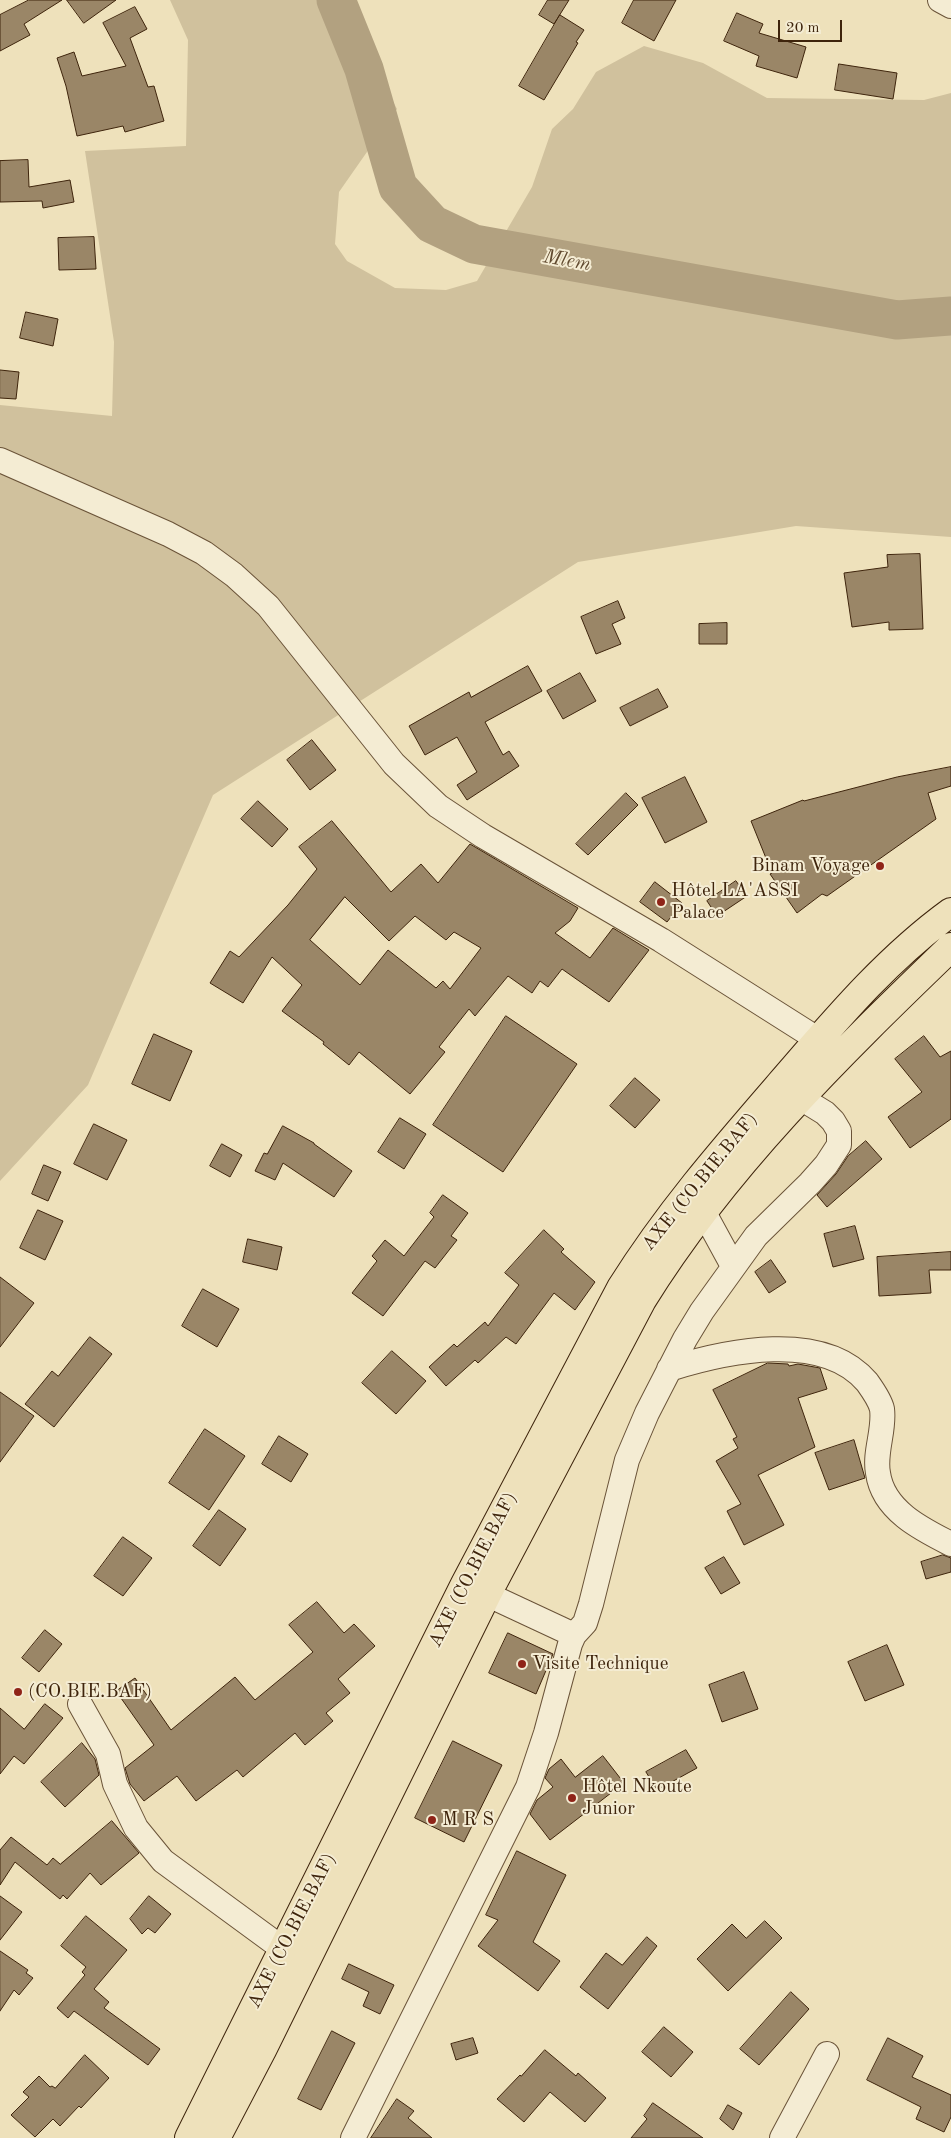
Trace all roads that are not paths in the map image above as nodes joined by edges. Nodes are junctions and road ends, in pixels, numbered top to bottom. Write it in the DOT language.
graph roads {
  1 [pos="940,0"];
  2 [pos="951,6"];
  3 [pos="0,460"];
  4 [pos="951,912"];
  5 [pos="951,947"];
  6 [pos="817,1039"];
  7 [pos="841,1054"];
  8 [pos="799,1097"];
  9 [pos="703,1211"];
  10 [pos="733,1266"];
  11 [pos="669,1368"];
  12 [pos="951,1544"];
  13 [pos="476,1589"];
  14 [pos="574,1635"];
  15 [pos="80,1704"];
  16 [pos="293,1957"];
  17 [pos="827,2054"];
  18 [pos="219,2105"];
  19 [pos="189,2138"];
  20 [pos="216,2138"];
  21 [pos="353,2138"];
  22 [pos="782,2138"];
  1 -- 2 [label="street"];
  3 -- 6 [label="street"];
  4 -- 6 [label="highway, AXE (CO.BIE.BAF)"];
  5 -- 7 [label="highway, AXE (CO.BIE.BAF)"];
  6 -- 7 [label="street"];
  6 -- 13 [label="highway, AXE (CO.BIE.BAF)"];
  7 -- 8 [label="highway, AXE (CO.BIE.BAF)"];
  8 -- 9 [label="highway, AXE (CO.BIE.BAF)"];
  8 -- 10 [label="street"];
  9 -- 10 [label="street"];
  9 -- 13 [label="highway, AXE (CO.BIE.BAF)"];
  10 -- 11 [label="street"];
  11 -- 12 [label="street"];
  11 -- 14 [label="street"];
  13 -- 14 [label="street"];
  13 -- 16 [label="highway, AXE (CO.BIE.BAF)"];
  14 -- 21 [label="street"];
  15 -- 16 [label="street"];
  16 -- 18 [label="highway, AXE (CO.BIE.BAF)"];
  17 -- 22 [label="street"];
  18 -- 19 [label="highway, AXE (CO.BIE.BAF)"];
  18 -- 20 [label="highway, AXE (CO.BIE.BAF)"];
}
